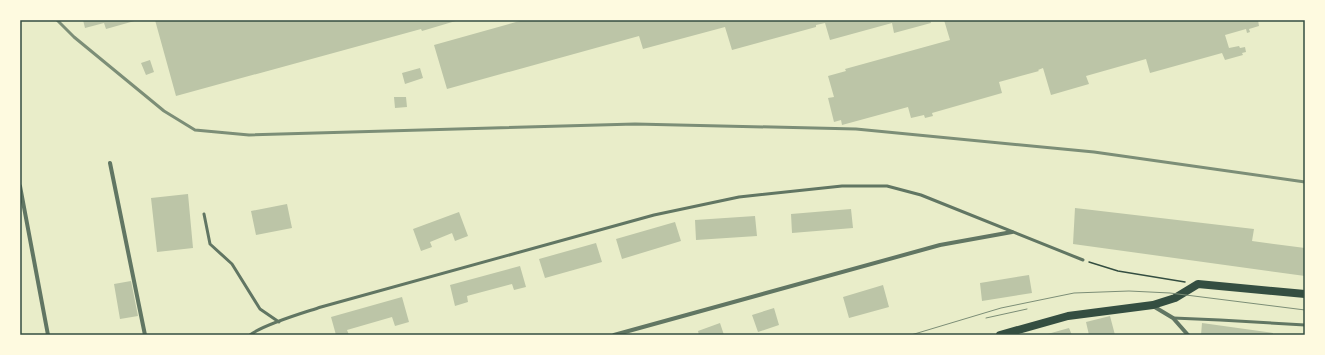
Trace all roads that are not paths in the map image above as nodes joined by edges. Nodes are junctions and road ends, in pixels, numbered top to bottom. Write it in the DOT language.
graph roads {
  1 [pos="110,163"];
  2 [pos="20,186"];
  3 [pos="204,214"];
  4 [pos="1012,232"];
  5 [pos="1083,260"];
  6 [pos="1305,294"];
  7 [pos="1153,305"];
  8 [pos="1173,318"];
  9 [pos="279,322"];
  10 [pos="1305,325"];
  11 [pos="48,335"];
  12 [pos="145,335"];
  13 [pos="250,335"];
  14 [pos="614,335"];
  15 [pos="1000,335"];
  16 [pos="1188,335"];
  1 -- 12 [label="street"];
  2 -- 11 [label="street"];
  3 -- 9 [label="lane"];
  4 -- 5 [label="lane"];
  4 -- 9 [label="lane"];
  4 -- 14 [label="street"];
  6 -- 7 [label="main road"];
  7 -- 8 [label="street"];
  7 -- 15 [label="main road"];
  8 -- 10 [label="lane"];
  8 -- 16 [label="street"];
  9 -- 13 [label="lane"];
}
